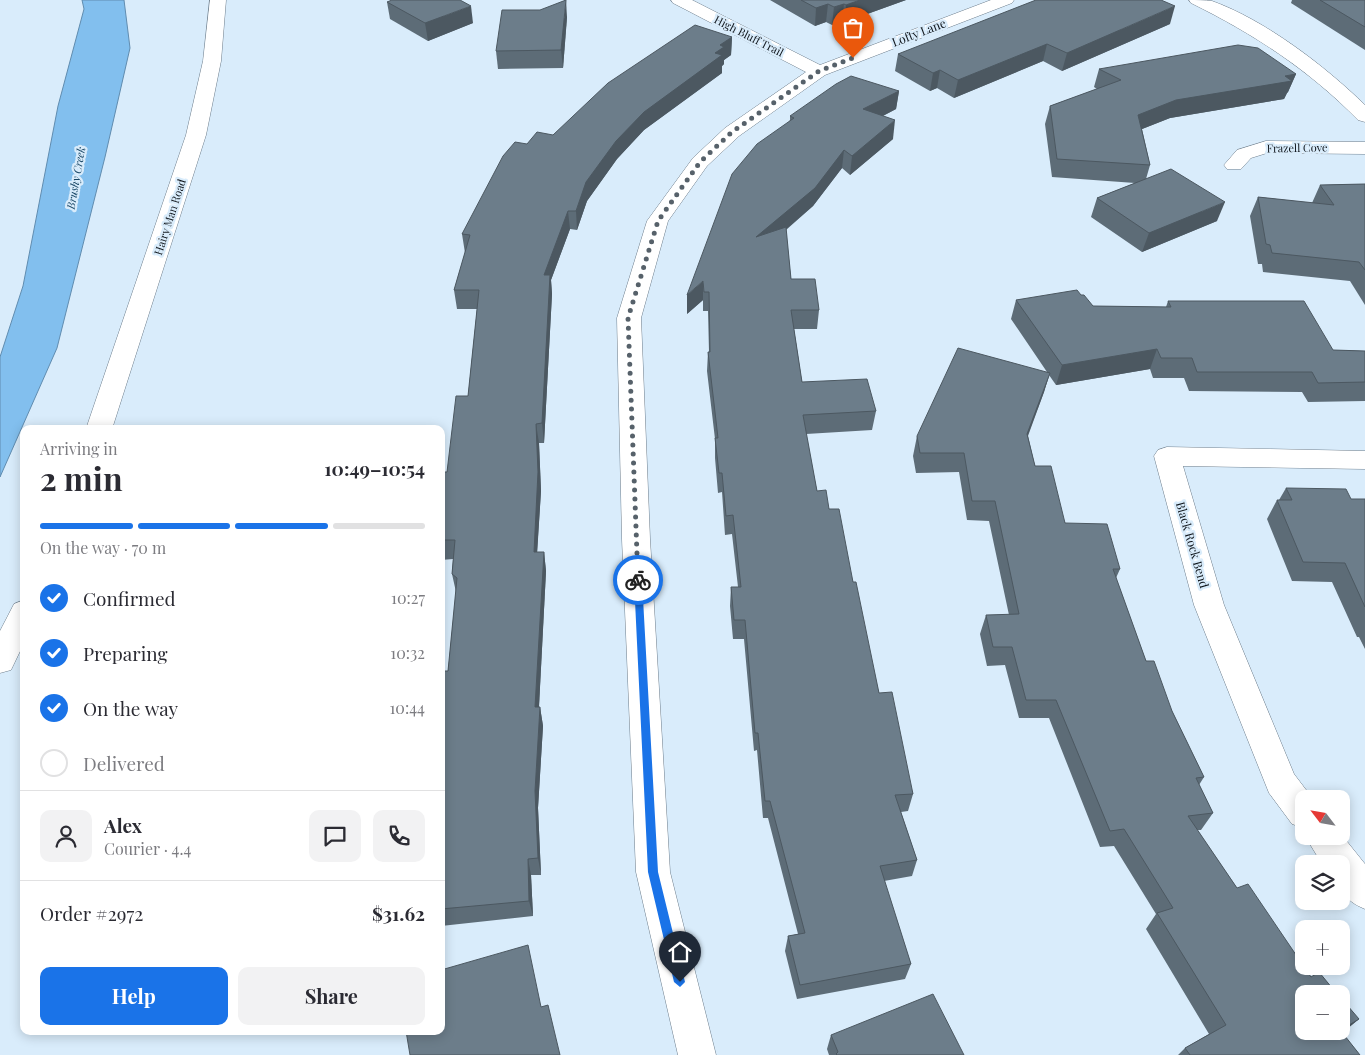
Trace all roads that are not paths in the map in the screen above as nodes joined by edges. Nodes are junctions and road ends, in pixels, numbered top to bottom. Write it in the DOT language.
graph roads {
  1 [pos="218,0"];
  2 [pos="679,0"];
  3 [pos="1006,0"];
  4 [pos="1196,0"];
  5 [pos="819,71"];
  6 [pos="1365,116"];
  7 [pos="1365,148"];
  8 [pos="1234,165"];
  9 [pos="100,425"];
  10 [pos="1365,460"];
  11 [pos="20,620"];
  12 [pos="0,661"];
  13 [pos="1295,801"];
  14 [pos="1329,845"];
  15 [pos="1365,892"];
  16 [pos="697,1055"];
  1 -- 9 [label="street, Hairy Man Road"];
  2 -- 5 [label="street, High Bluff Trail"];
  3 -- 5 [label="street, Lofty Lane"];
  4 -- 6 [label="street"];
  5 -- 16 [label="street, Lofty Lane"];
  7 -- 8 [label="street, Frazell Cove"];
  10 -- 13 [label="street, Black Rock Bend"];
  11 -- 12 [label="street"];
  14 -- 15 [label="street"];
}
